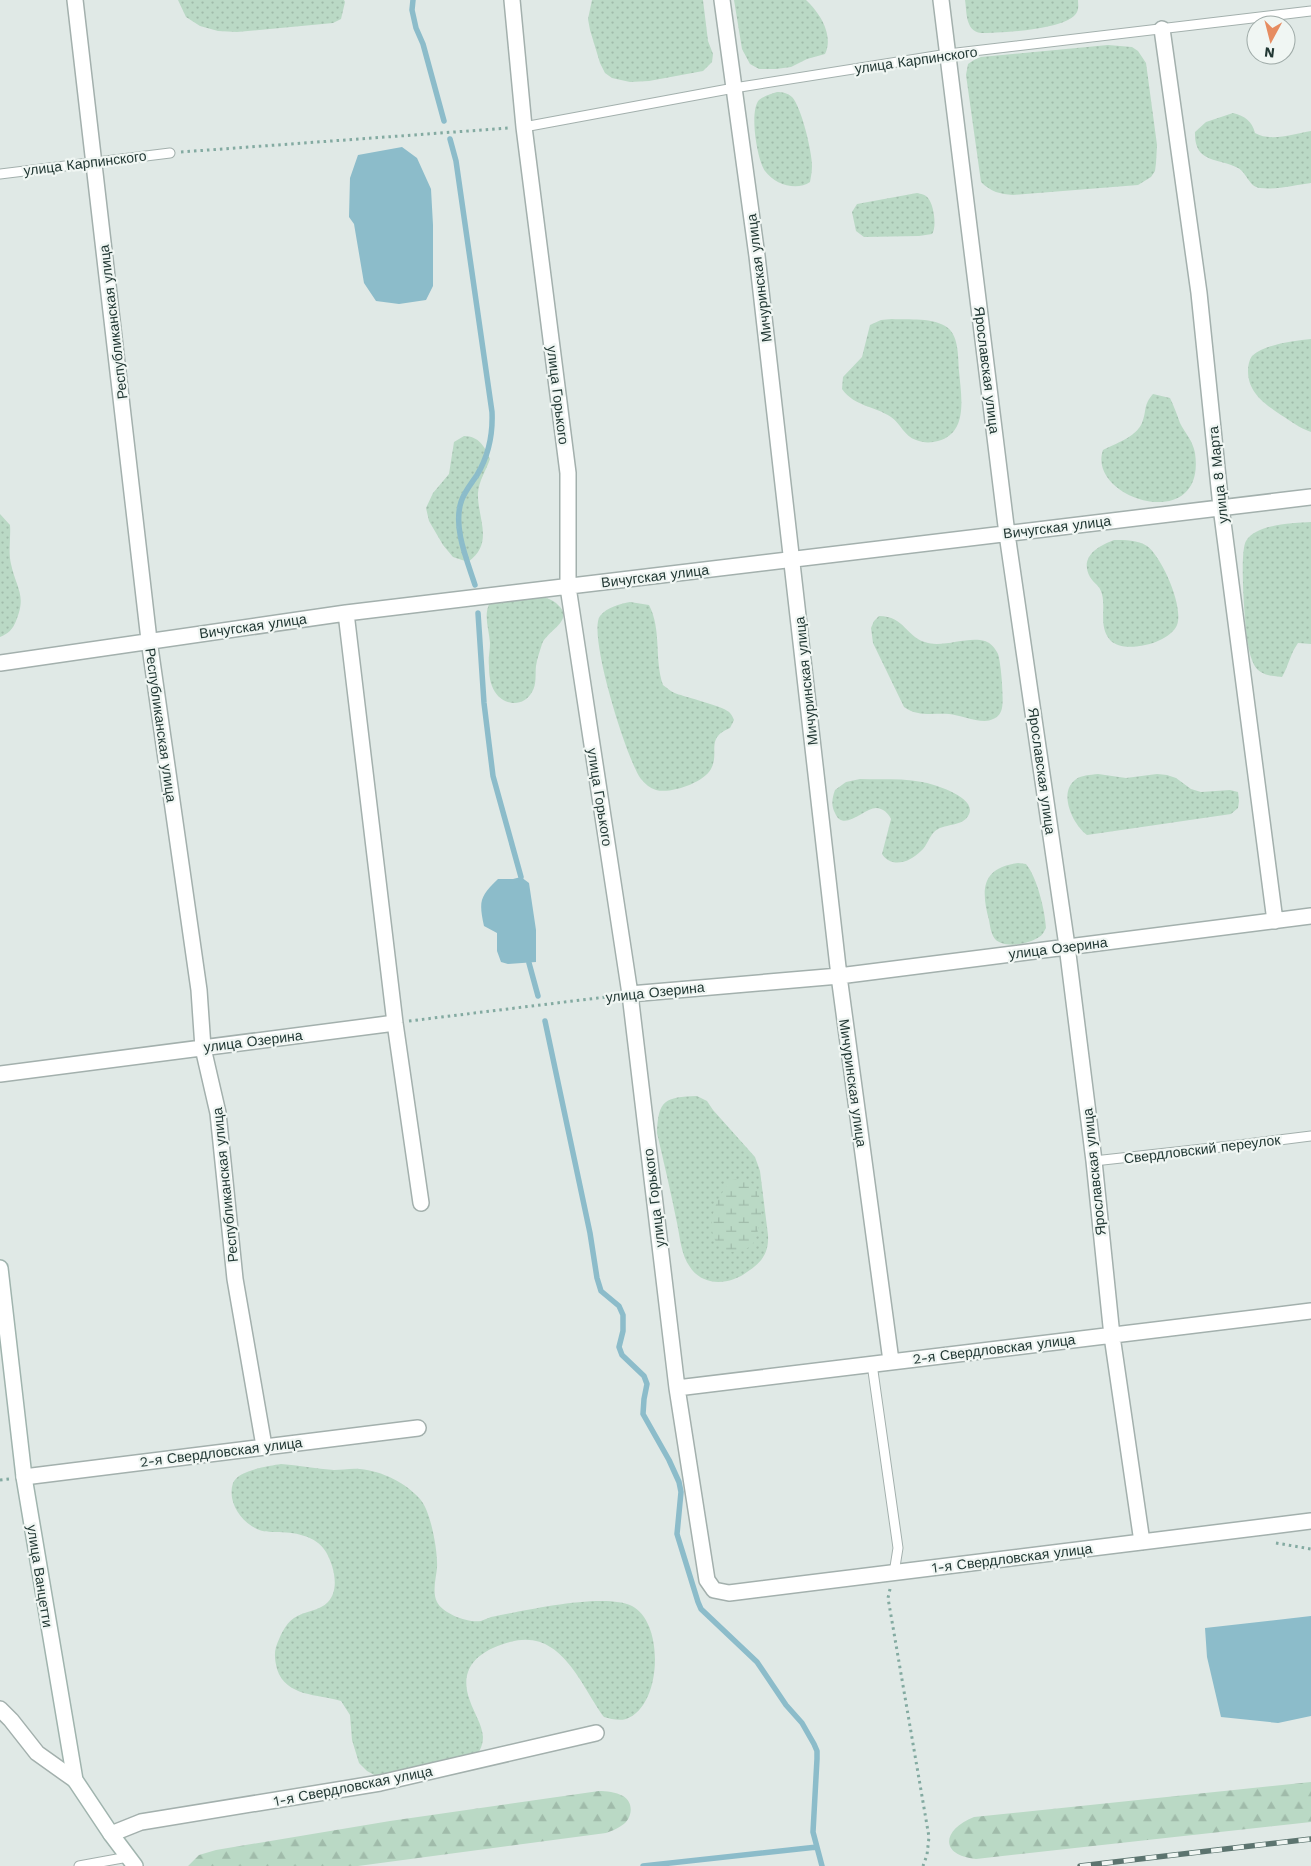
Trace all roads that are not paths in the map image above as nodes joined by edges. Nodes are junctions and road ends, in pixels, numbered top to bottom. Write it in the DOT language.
graph roads {
  1 [pos="74,0"];
  2 [pos="512,0"];
  3 [pos="722,0"];
  4 [pos="941,0"];
  5 [pos="1311,11"];
  6 [pos="1162,29"];
  7 [pos="948,54"];
  8 [pos="734,88"];
  9 [pos="524,127"];
  10 [pos="170,153"];
  11 [pos="95,163"];
  12 [pos="0,174"];
  13 [pos="1311,497"];
  14 [pos="1221,507"];
  15 [pos="1008,534"];
  16 [pos="792,560"];
  17 [pos="568,587"];
  18 [pos="346,613"];
  19 [pos="149,640"];
  20 [pos="0,663"];
  21 [pos="1311,916"];
  22 [pos="1275,921"];
  23 [pos="1067,946"];
  24 [pos="839,976"];
  25 [pos="630,994"];
  26 [pos="395,1023"];
  27 [pos="203,1048"];
  28 [pos="0,1074"];
  29 [pos="1311,1136"];
  30 [pos="1094,1161"];
  31 [pos="421,1203"];
  32 [pos="0,1268"];
  33 [pos="1311,1311"];
  34 [pos="1112,1336"];
  35 [pos="891,1362"];
  36 [pos="872,1364"];
  37 [pos="677,1388"];
  38 [pos="418,1428"];
  39 [pos="264,1446"];
  40 [pos="24,1477"];
  41 [pos="1311,1521"];
  42 [pos="1142,1542"];
  43 [pos="894,1573"];
  44 [pos="714,1590"];
  45 [pos="0,1709"];
  46 [pos="596,1733"];
  47 [pos="75,1780"];
  48 [pos="111,1834"];
  49 [pos="131,1862"];
  50 [pos="79,1866"];
  1 -- 11 [label="street, Республиканская улица"];
  2 -- 9 [label="street, улица Горького"];
  3 -- 8 [label="street, Мичуринская улица"];
  4 -- 7 [label="street, Ярославская улица"];
  5 -- 6 [label="lane, улица Карпинского"];
  6 -- 7 [label="lane, улица Карпинского"];
  6 -- 14 [label="street, улица 8 Марта"];
  7 -- 8 [label="lane, улица Карпинского"];
  7 -- 15 [label="street, Ярославская улица"];
  8 -- 9 [label="lane, улица Карпинского"];
  8 -- 16 [label="street, Мичуринская улица"];
  9 -- 17 [label="street, улица Горького"];
  10 -- 11 [label="lane, улица Карпинского"];
  11 -- 12 [label="lane, улица Карпинского"];
  11 -- 19 [label="street, Республиканская улица"];
  13 -- 14 [label="street, Вичугская улица"];
  14 -- 15 [label="street, Вичугская улица"];
  14 -- 22 [label="street, улица 8 Марта"];
  15 -- 16 [label="street, Вичугская улица"];
  15 -- 23 [label="street, Ярославская улица"];
  16 -- 17 [label="street, Вичугская улица"];
  16 -- 24 [label="street, Мичуринская улица"];
  17 -- 18 [label="street, Вичугская улица"];
  17 -- 25 [label="street, улица Горького"];
  18 -- 19 [label="street, Вичугская улица"];
  18 -- 26 [label="street"];
  19 -- 20 [label="street, Вичугская улица"];
  19 -- 27 [label="street, Республиканская улица"];
  21 -- 22 [label="street, улица Озерина"];
  22 -- 23 [label="street, улица Озерина"];
  23 -- 24 [label="street, улица Озерина"];
  23 -- 30 [label="street, Ярославская улица"];
  24 -- 25 [label="street, улица Озерина"];
  24 -- 35 [label="street, Мичуринская улица"];
  25 -- 37 [label="street, улица Горького"];
  26 -- 27 [label="street, улица Озерина"];
  26 -- 31 [label="street"];
  27 -- 28 [label="street, улица Озерина"];
  27 -- 39 [label="street, Республиканская улица"];
  29 -- 30 [label="lane, Свердловский переулок"];
  30 -- 34 [label="street, Ярославская улица"];
  32 -- 40 [label="street, улица Ванцетти"];
  33 -- 34 [label="street, 2-я Свердловская улица"];
  34 -- 35 [label="street, 2-я Свердловская улица"];
  34 -- 42 [label="street, Ярославская улица"];
  35 -- 36 [label="street, 2-я Свердловская улица"];
  36 -- 37 [label="street, 2-я Свердловская улица"];
  36 -- 43 [label="lane"];
  37 -- 44 [label="street, улица Горького"];
  38 -- 39 [label="street, 2-я Свердловская улица"];
  39 -- 40 [label="street, 2-я Свердловская улица"];
  40 -- 47 [label="street, улица Ванцетти"];
  41 -- 42 [label="street, 1-я Свердловская улица"];
  42 -- 43 [label="street, 1-я Свердловская улица"];
  43 -- 44 [label="street, 1-я Свердловская улица"];
  45 -- 47 [label="street"];
  46 -- 48 [label="street, 1-я Свердловская улица"];
  47 -- 48 [label="street, улица Ванцетти"];
  48 -- 49 [label="street, улица Ванцетти"];
  49 -- 50 [label="lane"];
}
